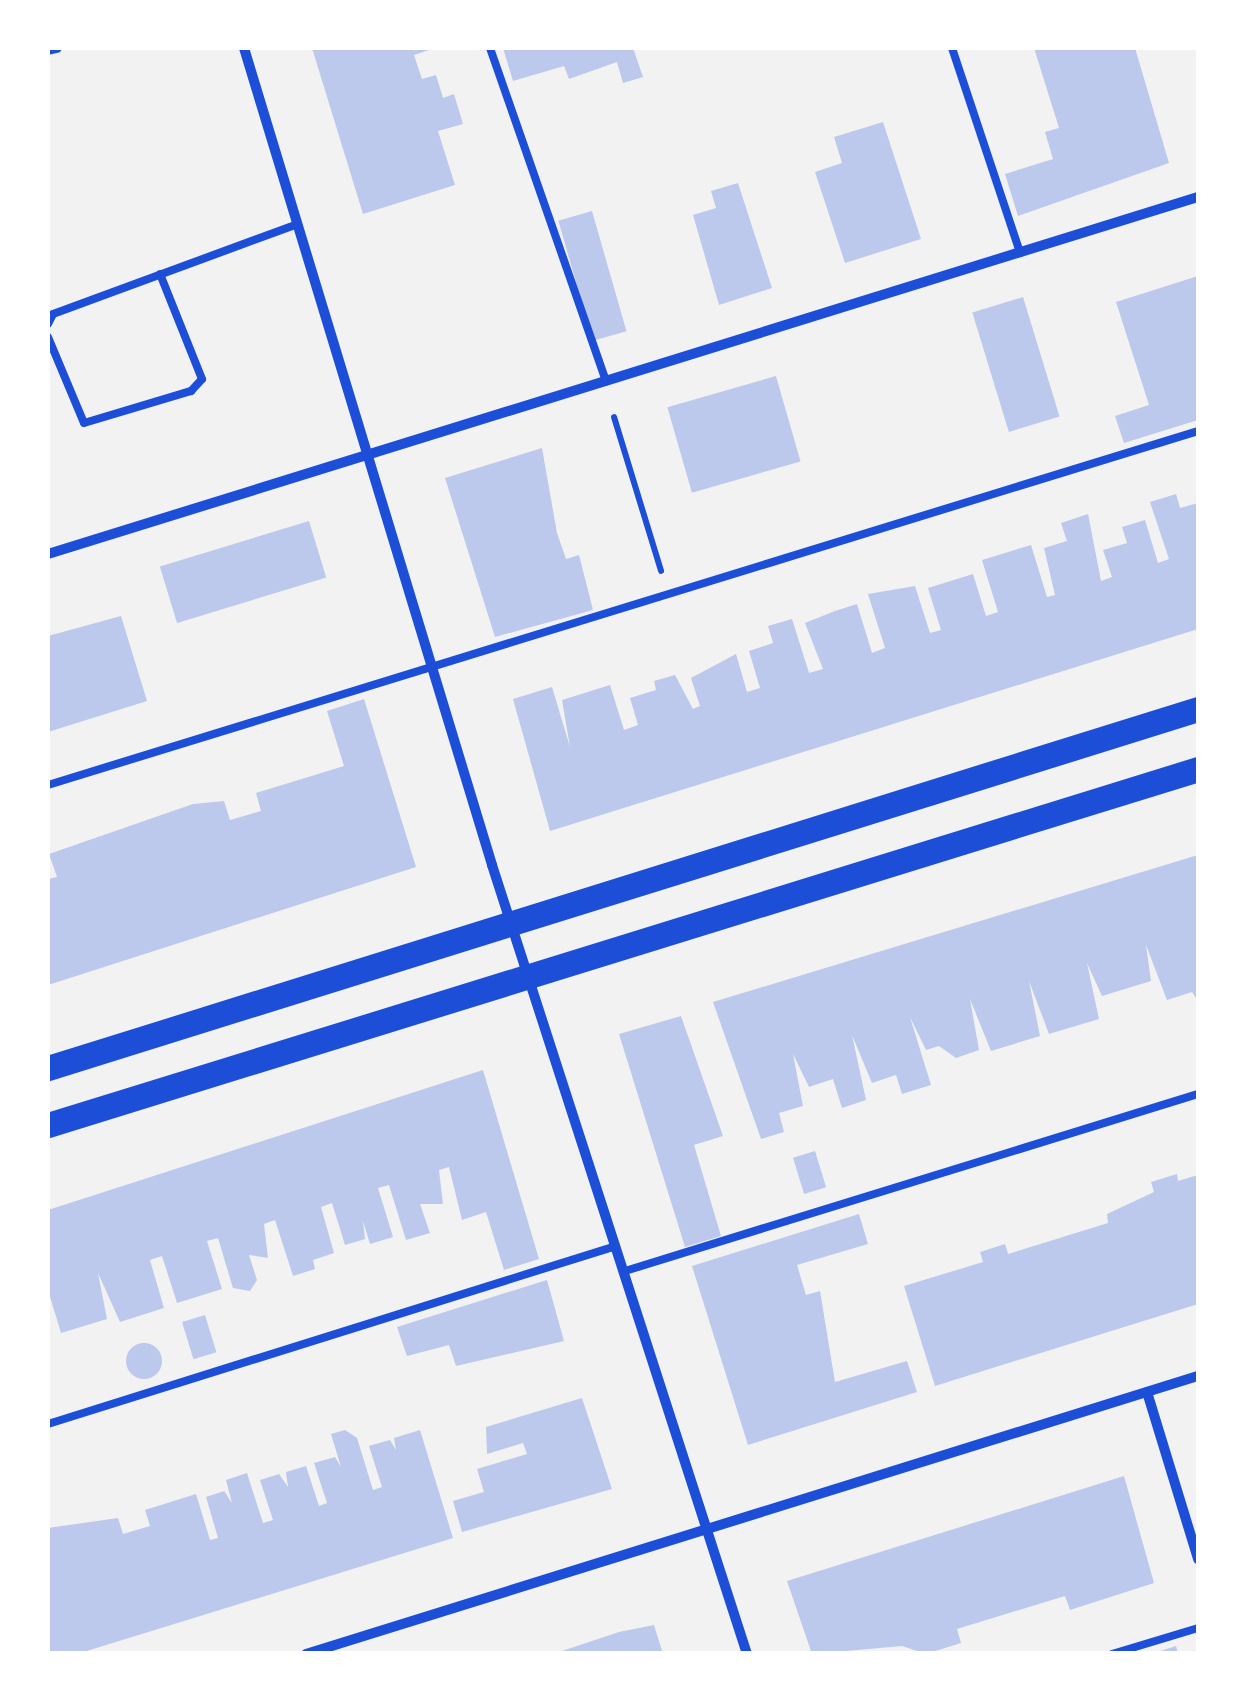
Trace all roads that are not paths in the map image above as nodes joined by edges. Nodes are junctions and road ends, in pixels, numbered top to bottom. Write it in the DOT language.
graph roads {
  1 [pos="56,48"];
  2 [pos="244,48"];
  3 [pos="490,48"];
  4 [pos="952,48"];
  5 [pos="48,50"];
  6 [pos="1198,198"];
  7 [pos="295,225"];
  8 [pos="1020,253"];
  9 [pos="160,274"];
  10 [pos="48,324"];
  11 [pos="48,336"];
  12 [pos="606,381"];
  13 [pos="1198,431"];
  14 [pos="368,455"];
  15 [pos="48,554"];
  16 [pos="435,667"];
  17 [pos="1198,709"];
  18 [pos="1198,768"];
  19 [pos="48,785"];
  20 [pos="511,925"];
  21 [pos="529,977"];
  22 [pos="48,1068"];
  23 [pos="1198,1094"];
  24 [pos="48,1126"];
  25 [pos="618,1245"];
  26 [pos="625,1271"];
  27 [pos="1198,1376"];
  28 [pos="1147,1392"];
  29 [pos="48,1424"];
  30 [pos="707,1527"];
  31 [pos="1198,1560"];
  32 [pos="1198,1628"];
  33 [pos="306,1654"];
  34 [pos="746,1654"];
  35 [pos="1112,1654"];
  1 -- 5 [label="street"];
  2 -- 7 [label="street"];
  3 -- 12 [label="lane"];
  4 -- 8 [label="lane"];
  6 -- 8 [label="street"];
  7 -- 9 [label="lane"];
  7 -- 14 [label="street"];
  8 -- 12 [label="street"];
  9 -- 10 [label="lane"];
  9 -- 11 [label="lane"];
  12 -- 14 [label="street"];
  13 -- 16 [label="lane"];
  14 -- 15 [label="street"];
  14 -- 16 [label="street"];
  16 -- 19 [label="lane"];
  16 -- 20 [label="street"];
  17 -- 20 [label="main road"];
  18 -- 21 [label="main road"];
  20 -- 21 [label="street"];
  20 -- 22 [label="main road"];
  21 -- 24 [label="main road"];
  21 -- 25 [label="street"];
  23 -- 26 [label="lane"];
  25 -- 26 [label="street"];
  25 -- 29 [label="lane"];
  26 -- 30 [label="street"];
  27 -- 28 [label="street"];
  28 -- 30 [label="street"];
  28 -- 31 [label="street"];
  30 -- 33 [label="street"];
  30 -- 34 [label="street"];
  32 -- 35 [label="lane"];
}
